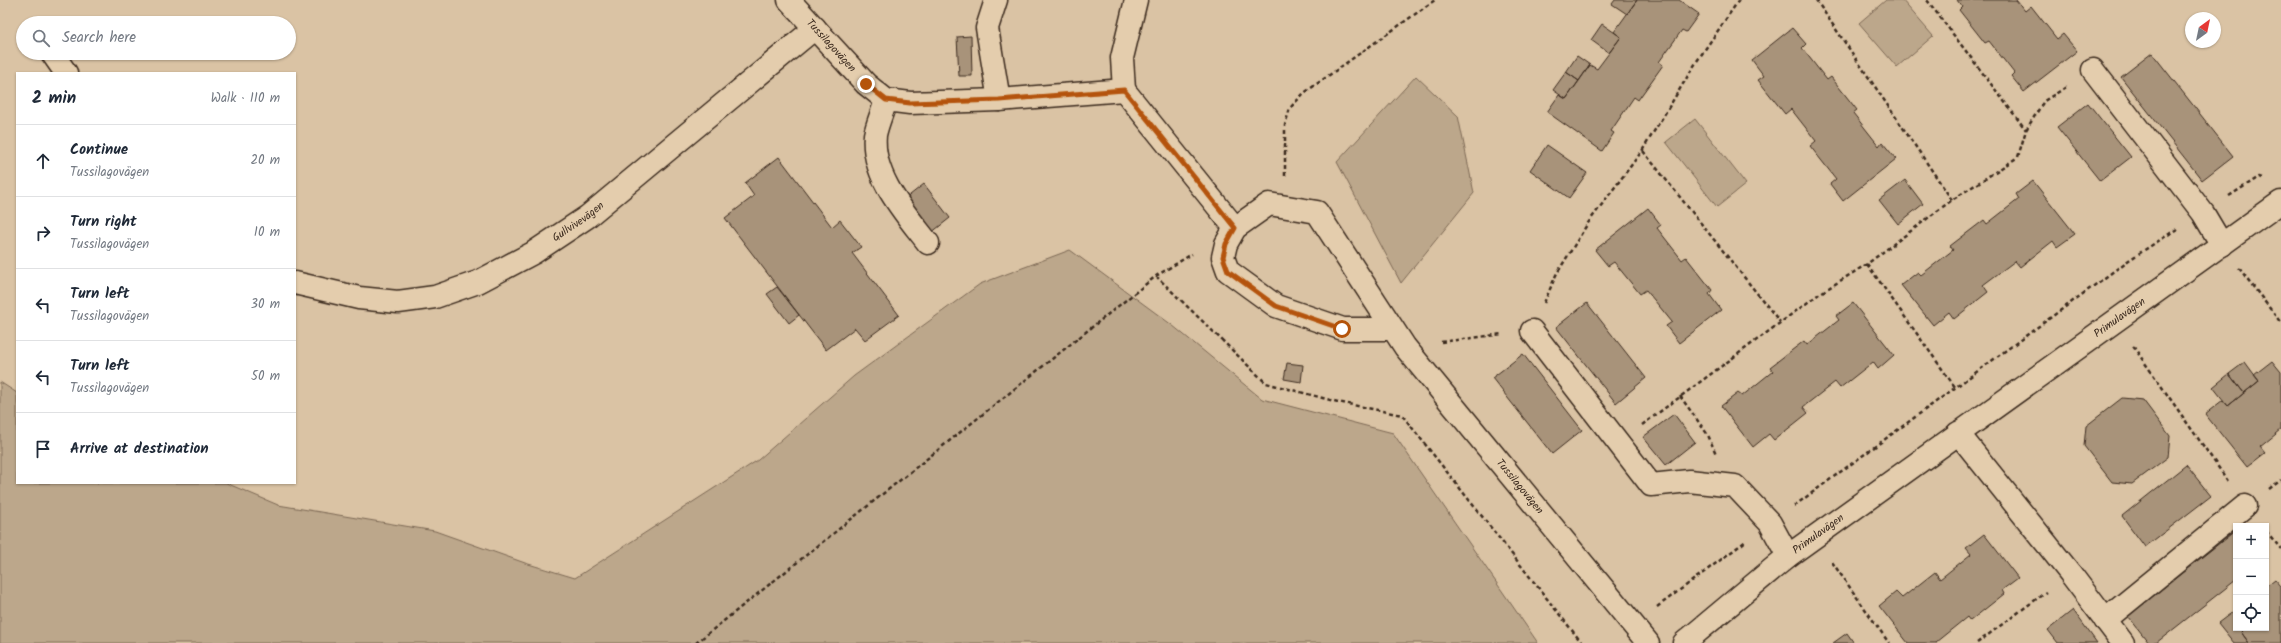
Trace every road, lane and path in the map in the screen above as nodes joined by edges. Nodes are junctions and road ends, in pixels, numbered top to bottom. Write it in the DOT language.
graph roads {
  1 [pos="789,0"];
  2 [pos="996,0"];
  3 [pos="1136,0"];
  4 [pos="1435,0"];
  5 [pos="1739,0"];
  6 [pos="1816,0"];
  7 [pos="1927,0"];
  8 [pos="815,28"];
  9 [pos="57,60"];
  10 [pos="2093,70"];
  11 [pos="65,72"];
  12 [pos="1124,90"];
  13 [pos="886,100"];
  14 [pos="999,100"];
  15 [pos="2026,130"];
  16 [pos="1642,151"];
  17 [pos="2266,180"];
  18 [pos="1952,200"];
  19 [pos="2281,202"];
  20 [pos="1283,207"];
  21 [pos="2203,213"];
  22 [pos="1588,223"];
  23 [pos="1235,228"];
  24 [pos="928,243"];
  25 [pos="2222,245"];
  26 [pos="1196,252"];
  27 [pos="1867,264"];
  28 [pos="1156,276"];
  29 [pos="296,283"];
  30 [pos="2115,321"];
  31 [pos="1780,322"];
  32 [pos="2281,323"];
  33 [pos="1392,329"];
  34 [pos="1532,331"];
  35 [pos="1955,387"];
  36 [pos="1680,396"];
  37 [pos="1958,433"];
  38 [pos="1618,444"];
  39 [pos="1735,486"];
  40 [pos="2245,506"];
  41 [pos="1770,523"];
  42 [pos="2269,535"];
  43 [pos="1815,537"];
  44 [pos="2281,549"];
  45 [pos="1788,556"];
  46 [pos="2070,573"];
  47 [pos="2106,620"];
  48 [pos="1634,623"];
  49 [pos="696,643"];
  50 [pos="1582,643"];
  51 [pos="1648,643"];
  52 [pos="1684,643"];
  53 [pos="1889,643"];
  54 [pos="1977,643"];
  55 [pos="2123,643"];
  1 -- 8 [label="street, Tussilagovägen"];
  2 -- 14 [label="street"];
  3 -- 12 [label="street"];
  4 -- 20 [label="path"];
  5 -- 16 [label="path"];
  6 -- 18 [label="path"];
  7 -- 15 [label="path"];
  8 -- 13 [label="street, Tussilagovägen"];
  8 -- 29 [label="street, Gullvivevägen"];
  9 -- 11 [label="street"];
  10 -- 15 [label="path"];
  10 -- 21 [label="street"];
  12 -- 14 [label="street"];
  12 -- 23 [label="street"];
  13 -- 14 [label="street"];
  13 -- 24 [label="street"];
  15 -- 18 [label="path"];
  16 -- 22 [label="path"];
  16 -- 31 [label="path"];
  17 -- 21 [label="path"];
  18 -- 27 [label="path"];
  19 -- 25 [label="street, Primulavägen"];
  20 -- 23 [label="street, Tussilagovägen"];
  20 -- 33 [label="street, Tussilagovägen"];
  21 -- 25 [label="street"];
  21 -- 35 [label="path"];
  23 -- 33 [label="street, Tussilagovägen"];
  25 -- 30 [label="street, Primulavägen"];
  25 -- 32 [label="path"];
  26 -- 28 [label="path"];
  27 -- 31 [label="path"];
  27 -- 35 [label="path"];
  28 -- 49 [label="path"];
  28 -- 50 [label="path"];
  30 -- 37 [label="street, Primulavägen"];
  30 -- 40 [label="path"];
  31 -- 36 [label="path"];
  33 -- 48 [label="street, Tussilagovägen"];
  34 -- 38 [label="street"];
  35 -- 41 [label="path"];
  36 -- 38 [label="path"];
  36 -- 39 [label="path"];
  37 -- 43 [label="street, Primulavägen"];
  37 -- 46 [label="street"];
  38 -- 39 [label="street"];
  39 -- 41 [label="street"];
  40 -- 47 [label="street"];
  41 -- 45 [label="street"];
  41 -- 48 [label="path"];
  42 -- 44 [label="path"];
  43 -- 45 [label="street, Primulavägen"];
  43 -- 53 [label="path"];
  45 -- 52 [label="street, Primulavägen"];
  46 -- 47 [label="street"];
  46 -- 54 [label="path"];
  47 -- 55 [label="street"];
  48 -- 51 [label="street, Tussilagovägen"];
}
